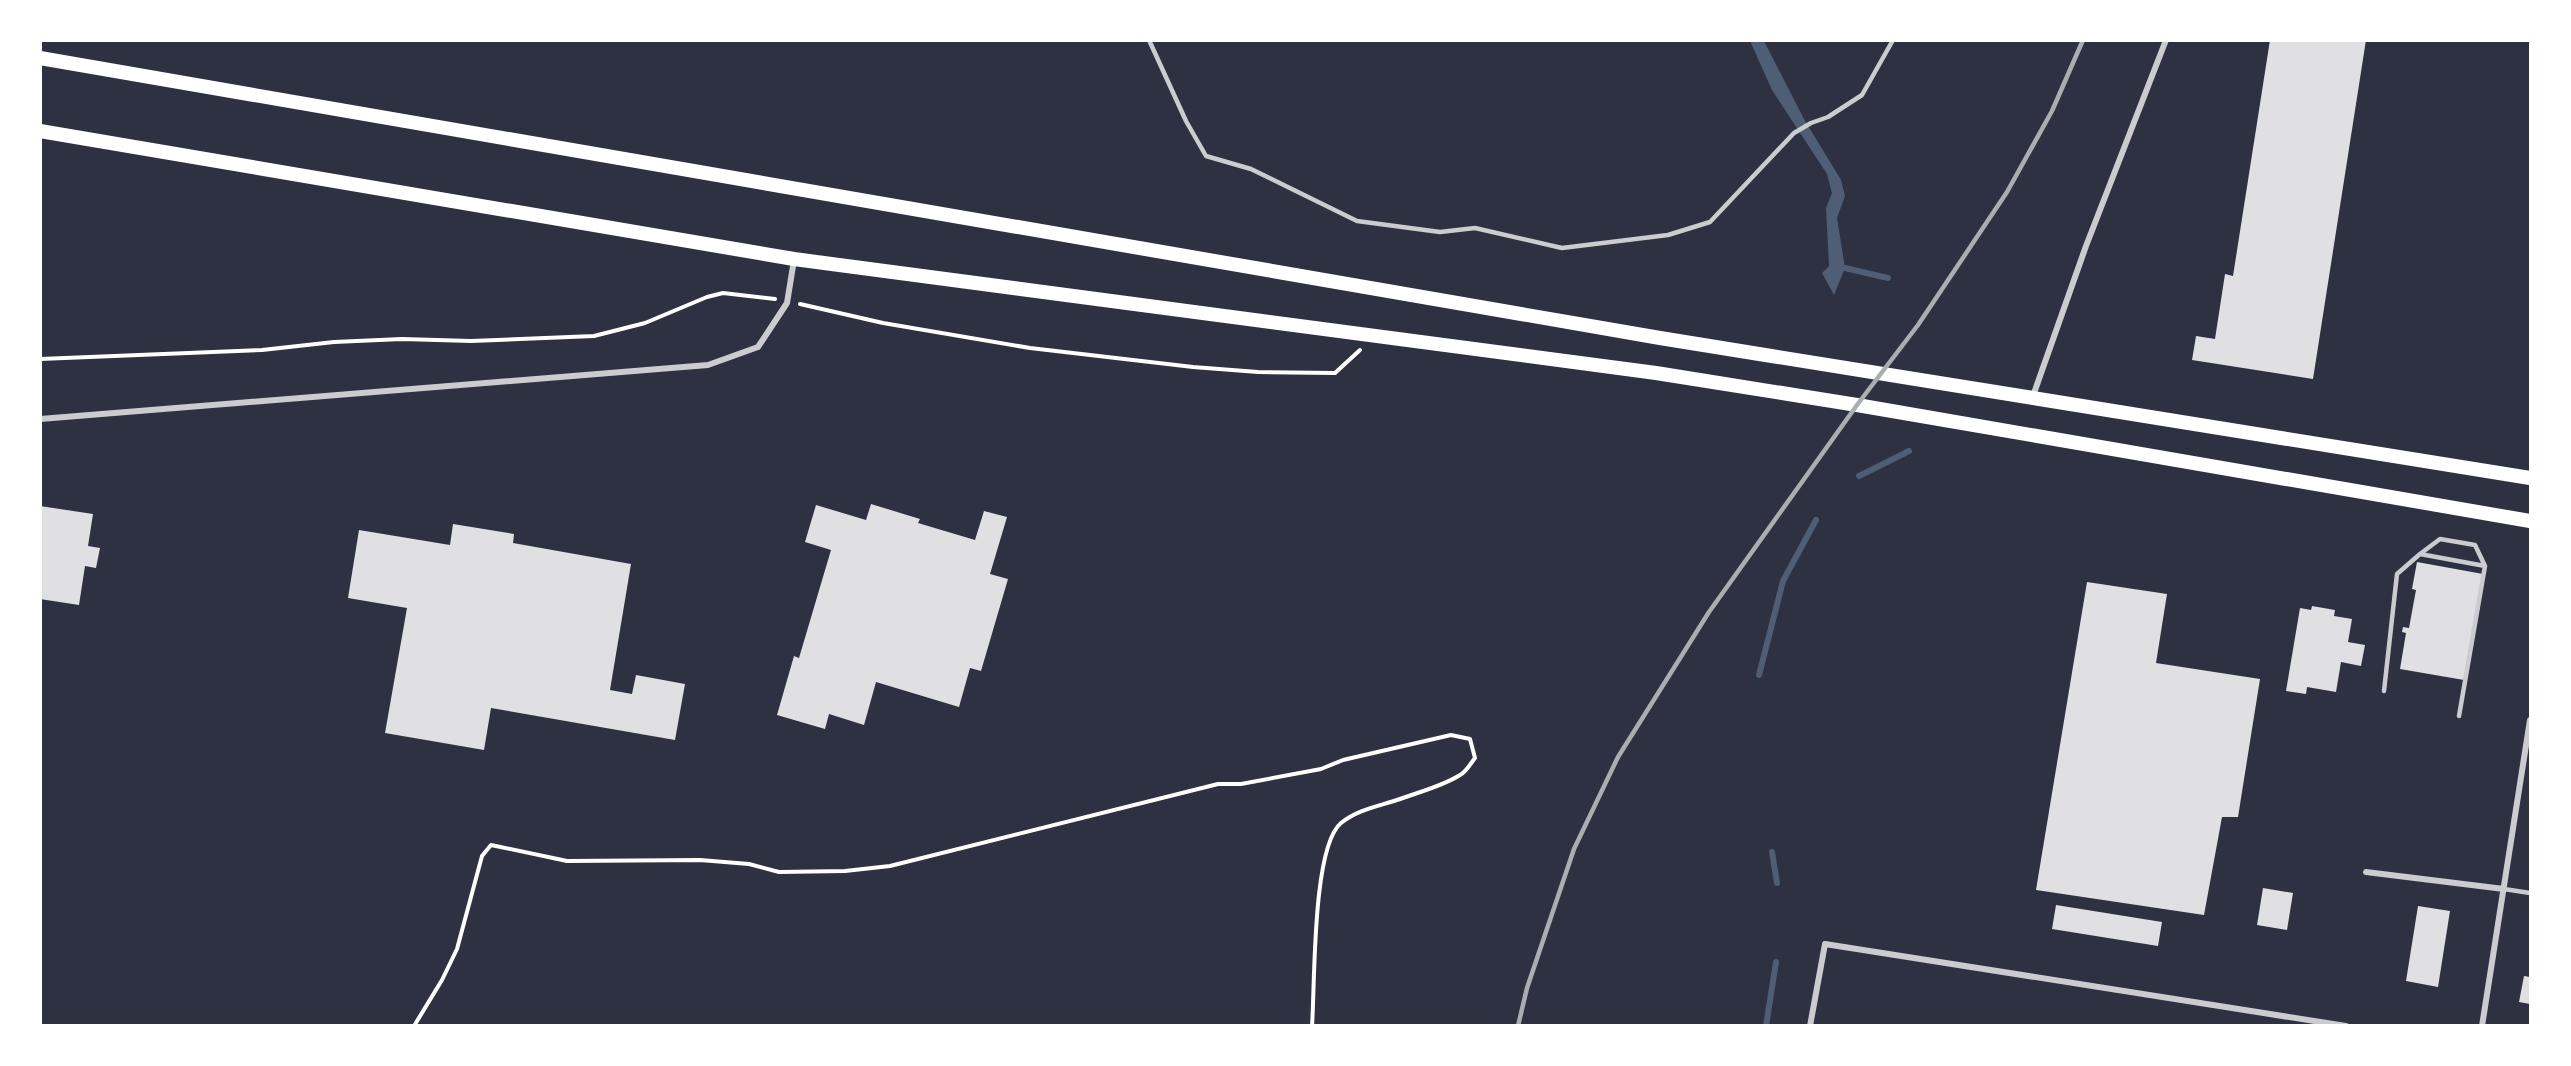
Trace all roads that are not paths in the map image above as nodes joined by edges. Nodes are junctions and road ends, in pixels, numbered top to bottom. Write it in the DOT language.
graph roads {
  1 [pos="1149,40"];
  2 [pos="1893,40"];
  3 [pos="2166,40"];
  4 [pos="40,58"];
  5 [pos="40,131"];
  6 [pos="794,259"];
  7 [pos="2033,396"];
  8 [pos="40,418"];
  9 [pos="2530,478"];
  10 [pos="2530,521"];
  11 [pos="2420,554"];
  12 [pos="2485,566"];
  13 [pos="2384,691"];
  14 [pos="2459,716"];
  15 [pos="2530,720"];
  16 [pos="2530,732"];
  17 [pos="2366,872"];
  18 [pos="2504,889"];
  19 [pos="2530,893"];
  20 [pos="1810,1026"];
  21 [pos="2346,1026"];
  22 [pos="2482,1026"];
  1 -- 2 [label="lane"];
  3 -- 7 [label="street"];
  4 -- 7 [label="main road"];
  5 -- 6 [label="main road"];
  6 -- 8 [label="street"];
  6 -- 10 [label="main road"];
  7 -- 9 [label="main road"];
  11 -- 12 [label="lane"];
  11 -- 12 [label="lane"];
  11 -- 13 [label="lane"];
  12 -- 14 [label="lane"];
  15 -- 16 [label="street"];
  16 -- 18 [label="street"];
  17 -- 18 [label="street"];
  18 -- 19 [label="lane"];
  18 -- 22 [label="street"];
  20 -- 21 [label="street"];
}
